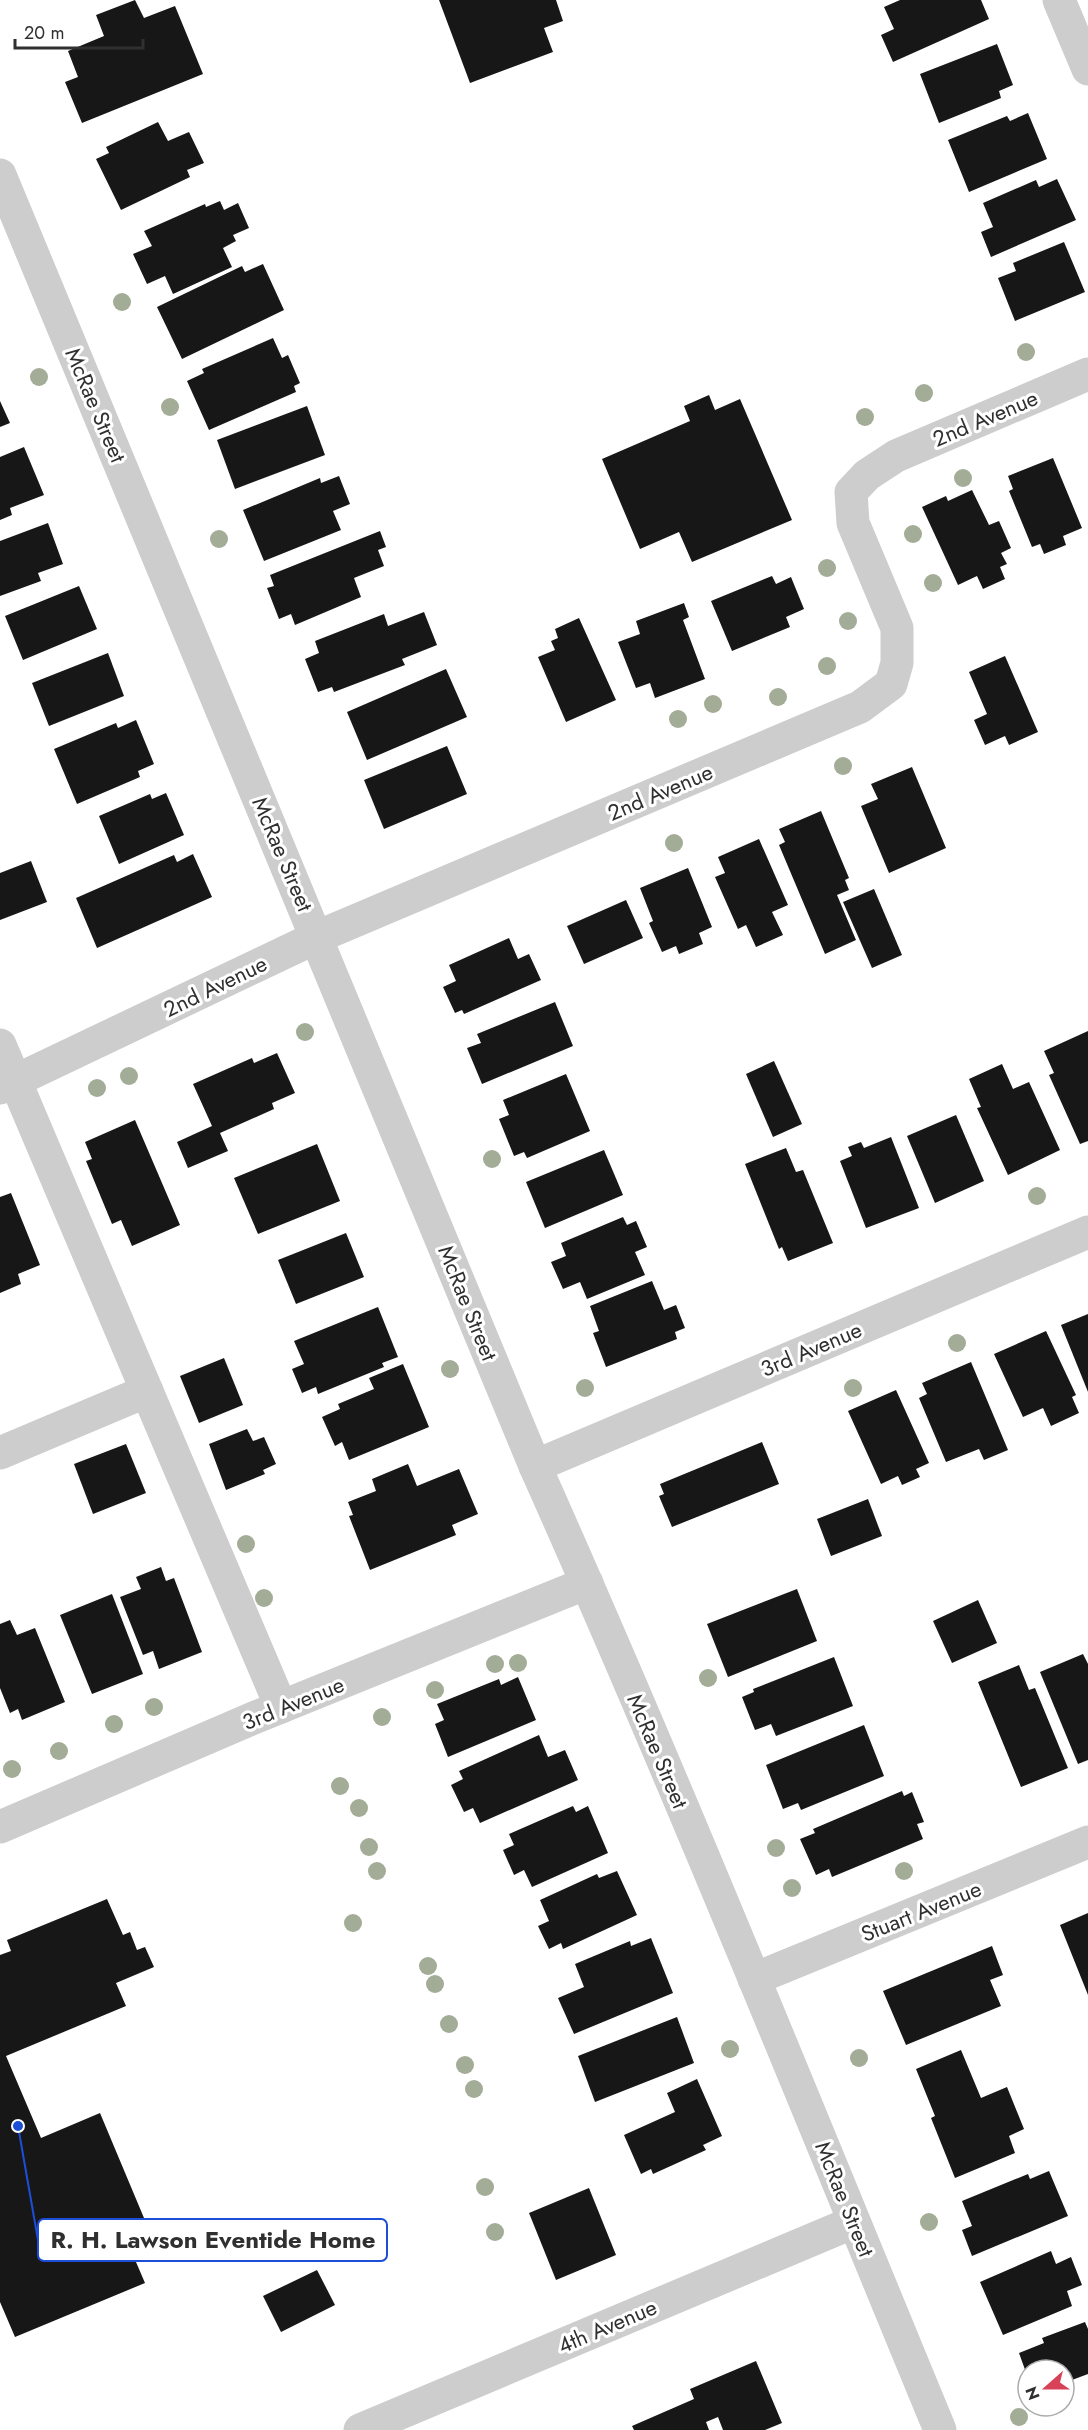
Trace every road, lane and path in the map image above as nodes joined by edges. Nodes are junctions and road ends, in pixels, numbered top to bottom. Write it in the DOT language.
graph roads {
  1 [pos="1059,0"];
  2 [pos="1088,69"];
  3 [pos="0,175"];
  4 [pos="1088,374"];
  5 [pos="317,937"];
  6 [pos="0,1045"];
  7 [pos="8,1084"];
  8 [pos="1088,1232"];
  9 [pos="147,1392"];
  10 [pos="0,1453"];
  11 [pos="535,1466"];
  12 [pos="587,1583"];
  13 [pos="281,1707"];
  14 [pos="0,1827"];
  15 [pos="1088,1842"];
  16 [pos="754,1979"];
  17 [pos="854,2222"];
  18 [pos="360,2430"];
  19 [pos="940,2430"];
  1 -- 2 [label="street"];
  3 -- 5 [label="street, McRae Street"];
  4 -- 5 [label="street, 2nd Avenue"];
  5 -- 7 [label="street, 2nd Avenue"];
  5 -- 11 [label="street, McRae Street"];
  6 -- 7 [label="street"];
  7 -- 9 [label="street"];
  8 -- 11 [label="street, 3rd Avenue"];
  9 -- 10 [label="street"];
  9 -- 13 [label="street"];
  11 -- 12 [label="street, McRae Street"];
  12 -- 13 [label="street, 3rd Avenue"];
  12 -- 16 [label="street, McRae Street"];
  13 -- 14 [label="street, 3rd Avenue"];
  15 -- 16 [label="street, Stuart Avenue"];
  16 -- 17 [label="street, McRae Street"];
  17 -- 18 [label="street, 4th Avenue"];
  17 -- 19 [label="street, McRae Street"];
}
